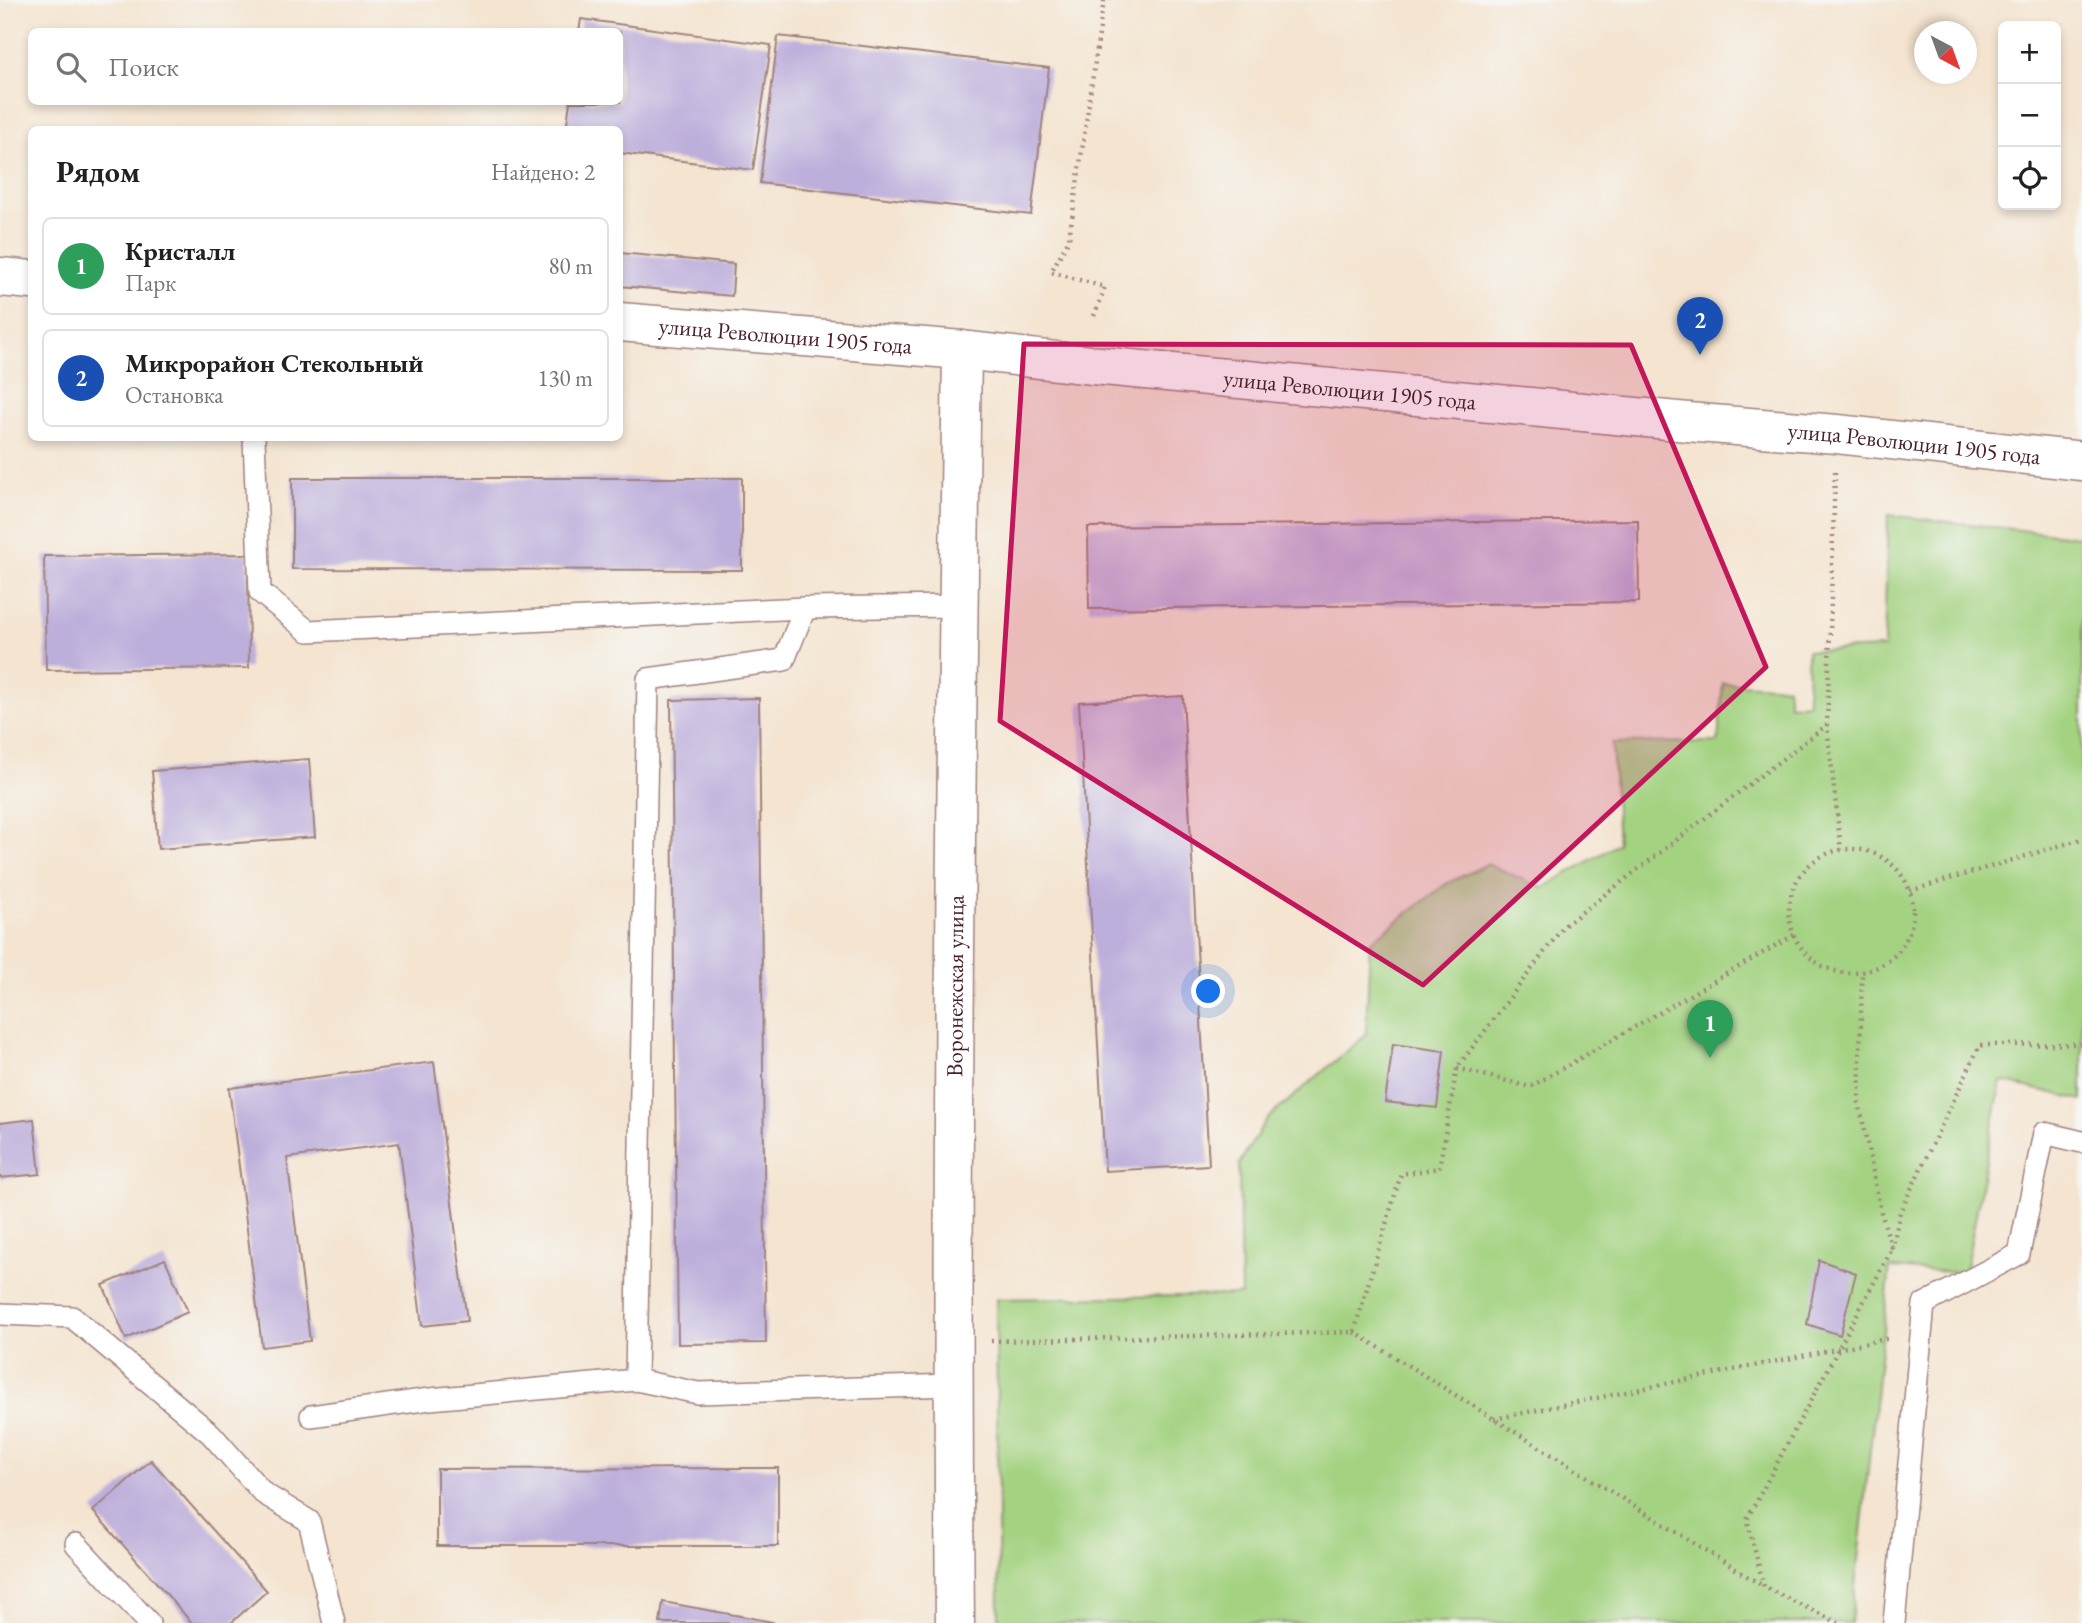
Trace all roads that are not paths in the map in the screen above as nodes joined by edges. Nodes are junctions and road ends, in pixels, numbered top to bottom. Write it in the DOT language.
graph roads {
  1 [pos="0,277"];
  2 [pos="28,280"];
  3 [pos="623,322"];
  4 [pos="961,350"];
  5 [pos="254,441"];
  6 [pos="2082,461"];
  7 [pos="958,606"];
  8 [pos="805,608"];
  9 [pos="2082,1142"];
  10 [pos="0,1314"];
  11 [pos="636,1380"];
  12 [pos="953,1385"];
  13 [pos="311,1416"];
  14 [pos="76,1544"];
  15 [pos="149,1623"];
  16 [pos="334,1623"];
  17 [pos="955,1623"];
  18 [pos="1894,1623"];
  1 -- 2 [label="main road"];
  3 -- 4 [label="main road, улица Революции 1905 года"];
  4 -- 6 [label="main road, улица Революции 1905 года"];
  4 -- 7 [label="main road, Воронежская улица"];
  5 -- 8 [label="lane"];
  7 -- 8 [label="lane"];
  7 -- 12 [label="main road, Воронежская улица"];
  8 -- 11 [label="lane"];
  9 -- 18 [label="lane"];
  10 -- 16 [label="lane"];
  11 -- 12 [label="lane"];
  11 -- 13 [label="lane"];
  12 -- 17 [label="main road, Воронежская улица"];
  14 -- 15 [label="lane"];
}
